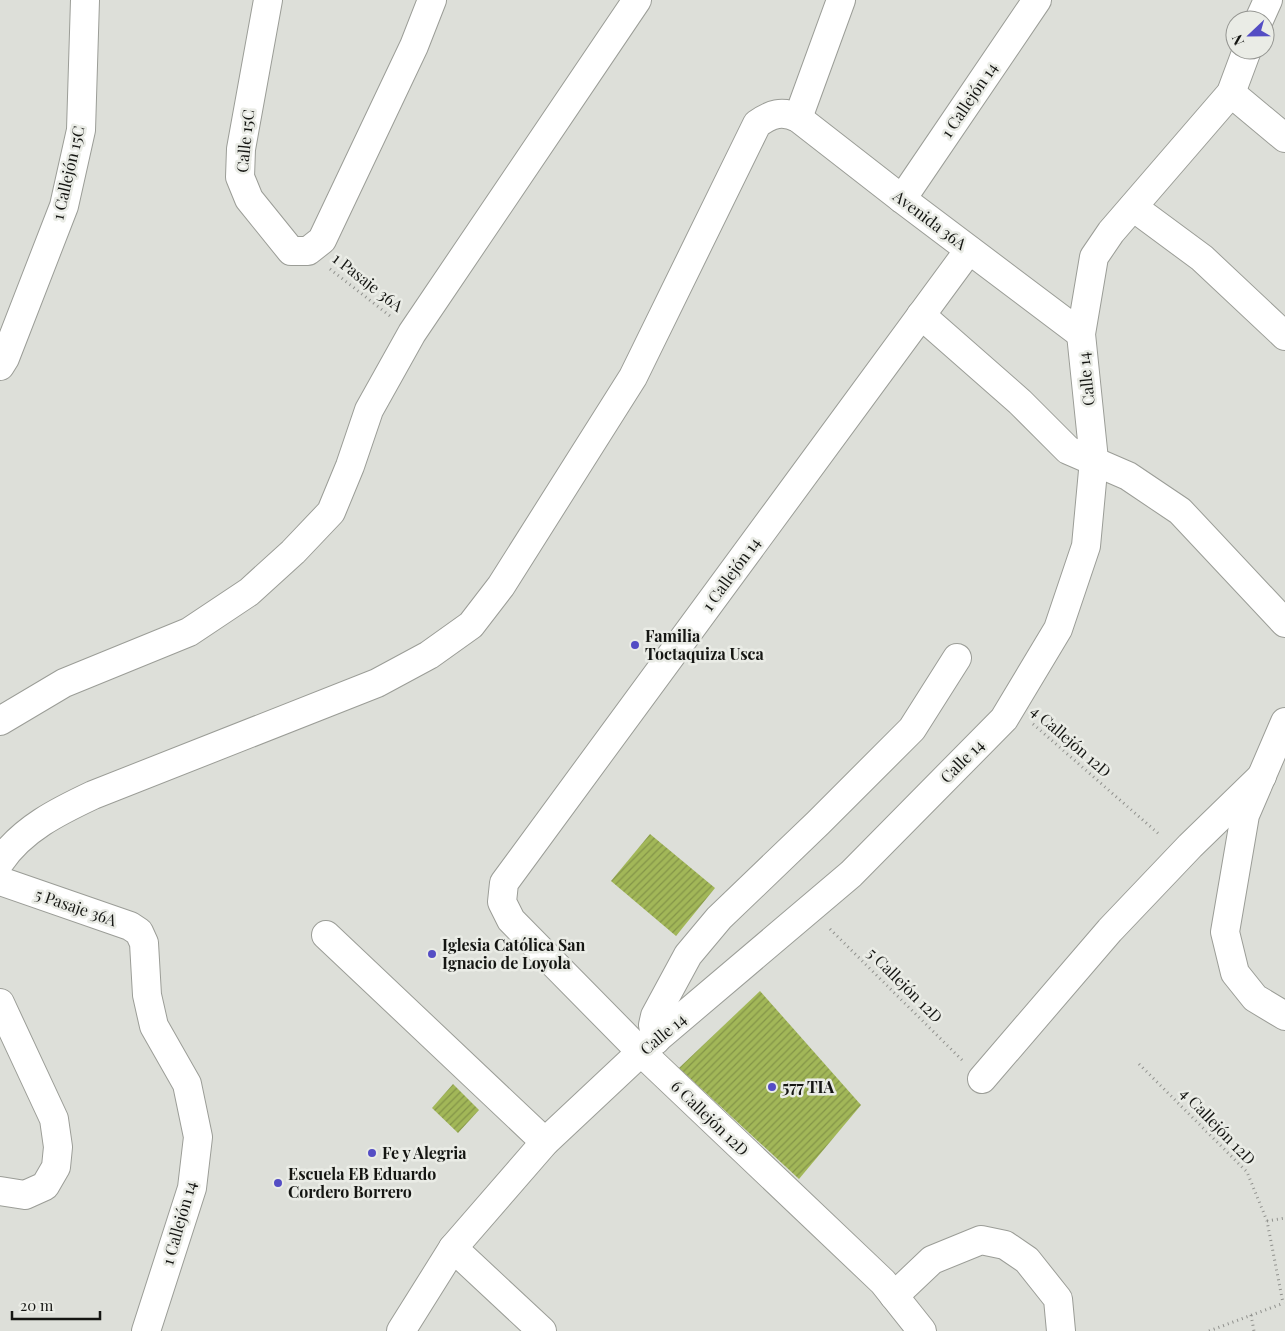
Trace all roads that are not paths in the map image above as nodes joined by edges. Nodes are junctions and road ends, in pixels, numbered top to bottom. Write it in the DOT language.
graph roads {
  1 [pos="85,0"];
  2 [pos="268,0"];
  3 [pos="432,0"];
  4 [pos="637,0"];
  5 [pos="841,0"];
  6 [pos="1037,0"];
  7 [pos="1243,60"];
  8 [pos="1231,93"];
  9 [pos="788,116"];
  10 [pos="1285,138"];
  11 [pos="902,199"];
  12 [pos="1133,207"];
  13 [pos="970,250"];
  14 [pos="921,315"];
  15 [pos="1081,334"];
  16 [pos="1285,336"];
  17 [pos="2,360"];
  18 [pos="1094,460"];
  19 [pos="1285,623"];
  20 [pos="957,658"];
  21 [pos="0,721"];
  22 [pos="1285,722"];
  23 [pos="1262,776"];
  24 [pos="0,862"];
  25 [pos="0,881"];
  26 [pos="502,902"];
  27 [pos="326,935"];
  28 [pos="144,942"];
  29 [pos="0,1003"];
  30 [pos="1285,1016"];
  31 [pos="649,1046"];
  32 [pos="982,1079"];
  33 [pos="544,1142"];
  34 [pos="13,1193"];
  35 [pos="453,1248"];
  36 [pos="894,1296"];
  37 [pos="146,1331"];
  38 [pos="401,1331"];
  39 [pos="542,1331"];
  40 [pos="922,1331"];
  41 [pos="1061,1331"];
  1 -- 17 [label="street, 1 Callejón 15C"];
  2 -- 3 [label="street, Calle 15C"];
  4 -- 21 [label="street"];
  5 -- 9 [label="street"];
  6 -- 11 [label="street, 1 Callejón 14"];
  7 -- 8 [label="street, Calle 14"];
  8 -- 10 [label="street"];
  8 -- 12 [label="street, Calle 14"];
  9 -- 11 [label="street, Avenida 36A"];
  9 -- 24 [label="street"];
  11 -- 13 [label="street, Avenida 36A"];
  12 -- 15 [label="street, Calle 14"];
  12 -- 16 [label="street"];
  13 -- 14 [label="street, 1 Callejón 14"];
  13 -- 15 [label="street, Avenida 36A"];
  14 -- 18 [label="street"];
  14 -- 26 [label="street, 1 Callejón 14"];
  15 -- 18 [label="street, Calle 14"];
  18 -- 19 [label="street"];
  18 -- 31 [label="street, Calle 14"];
  20 -- 31 [label="street"];
  22 -- 23 [label="street"];
  23 -- 30 [label="street"];
  23 -- 32 [label="street"];
  25 -- 28 [label="street, 5 Pasaje 36A"];
  26 -- 31 [label="street, 6 Callejón 12D"];
  27 -- 33 [label="street"];
  28 -- 37 [label="street, 1 Callejón 14"];
  29 -- 34 [label="street"];
  31 -- 33 [label="street, Calle 14"];
  31 -- 36 [label="street, 6 Callejón 12D"];
  33 -- 35 [label="street, Calle 14"];
  35 -- 38 [label="street, Calle 14"];
  35 -- 39 [label="street"];
  36 -- 40 [label="street, 6 Callejón 12D"];
  36 -- 41 [label="street"];
}
